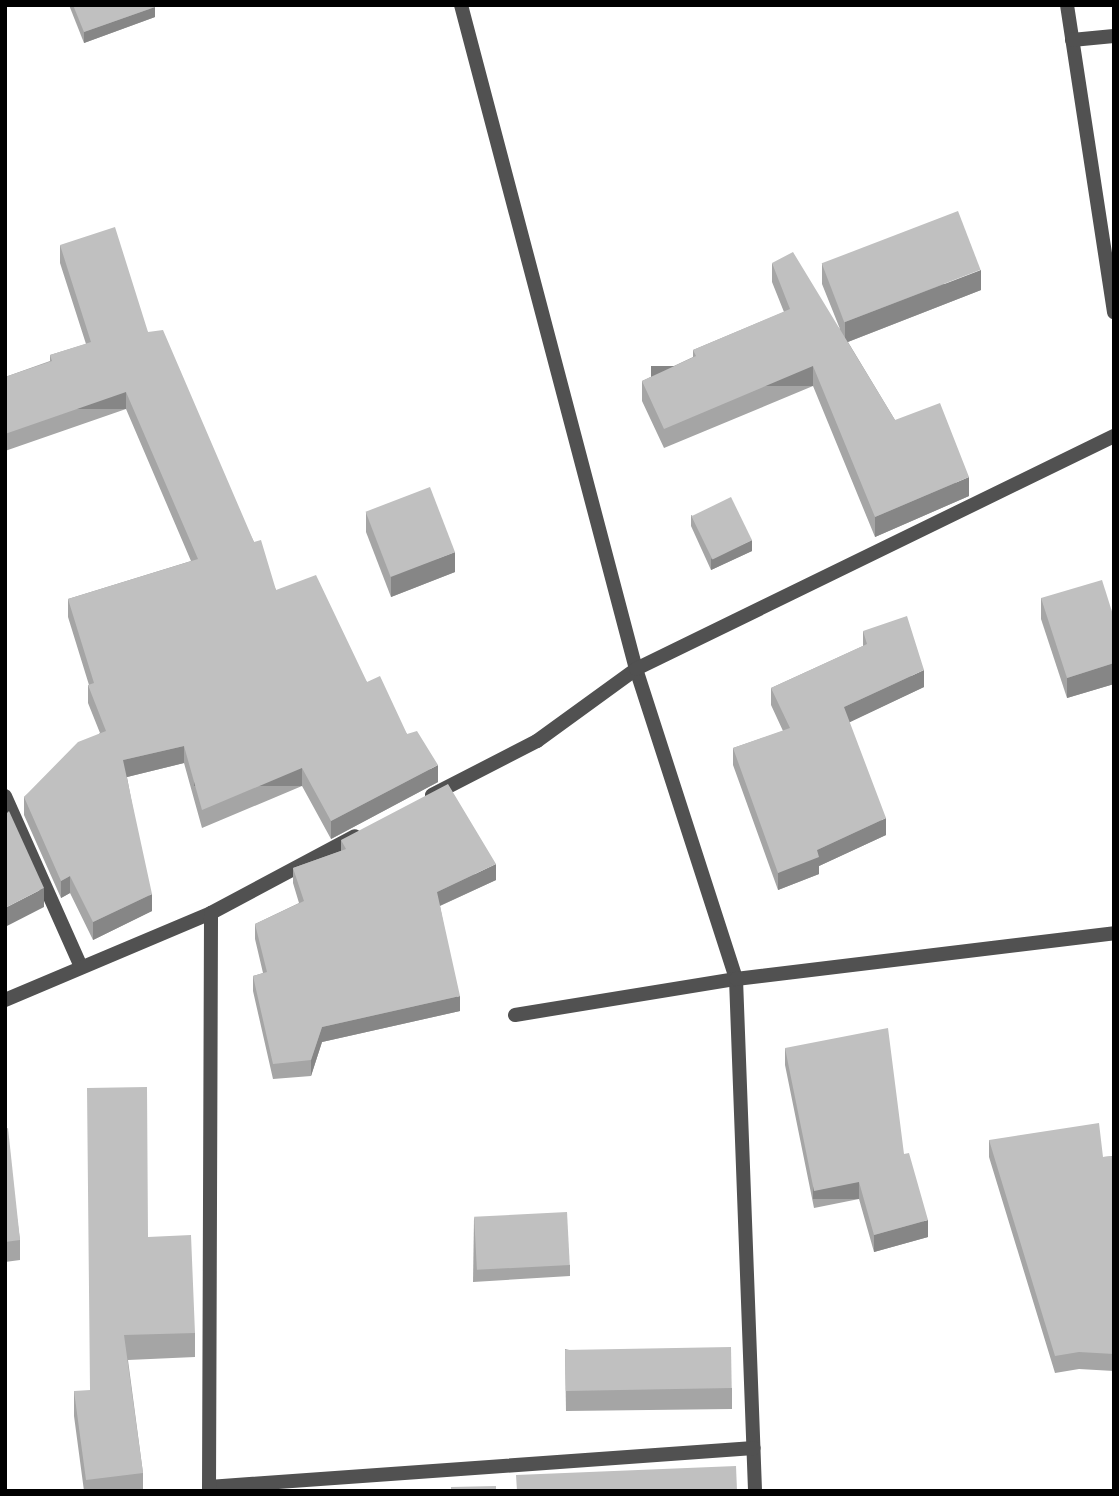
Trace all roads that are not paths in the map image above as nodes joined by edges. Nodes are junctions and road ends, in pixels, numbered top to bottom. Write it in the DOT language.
graph roads {
  1 [pos="461,5"];
  2 [pos="1067,5"];
  3 [pos="1114,36"];
  4 [pos="1072,40"];
  5 [pos="1114,312"];
  6 [pos="1114,436"];
  7 [pos="636,669"];
  8 [pos="5,796"];
  9 [pos="415,803"];
  10 [pos="367,829"];
  11 [pos="211,913"];
  12 [pos="1114,933"];
  13 [pos="81,967"];
  14 [pos="736,979"];
  15 [pos="5,1000"];
  16 [pos="515,1015"];
  17 [pos="754,1448"];
  18 [pos="209,1489"];
  19 [pos="755,1491"];
  1 -- 7 [label="street"];
  2 -- 4 [label="street"];
  3 -- 4 [label="street"];
  4 -- 5 [label="street"];
  6 -- 7 [label="street"];
  7 -- 9 [label="street"];
  7 -- 14 [label="street"];
  8 -- 13 [label="street"];
  10 -- 11 [label="street"];
  11 -- 13 [label="street"];
  11 -- 18 [label="street"];
  12 -- 14 [label="street"];
  13 -- 15 [label="street"];
  14 -- 16 [label="street"];
  14 -- 17 [label="street"];
  17 -- 18 [label="street"];
  17 -- 19 [label="street"];
}
